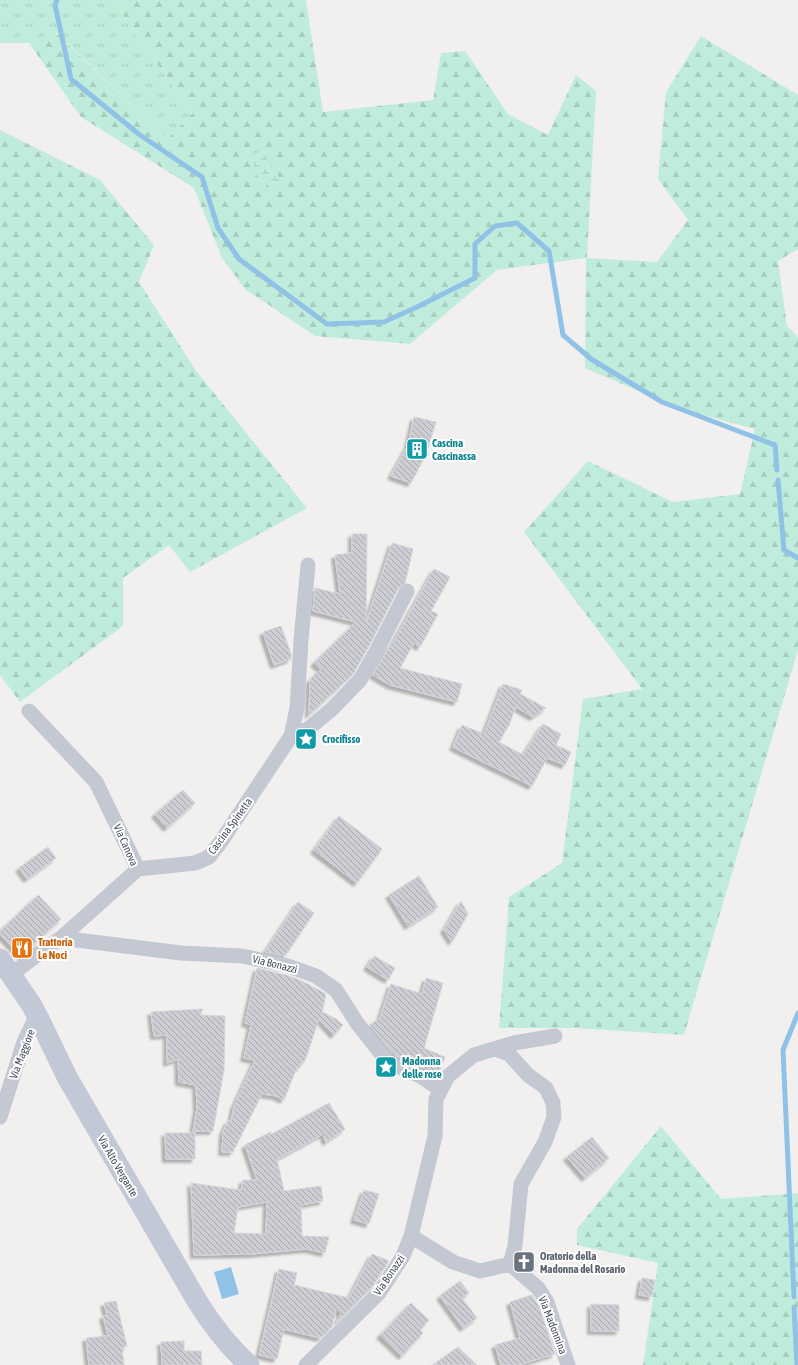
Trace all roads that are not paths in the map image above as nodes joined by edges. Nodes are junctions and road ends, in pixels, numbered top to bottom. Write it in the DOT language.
graph roads {
  1 [pos="308,565"];
  2 [pos="407,591"];
  3 [pos="29,711"];
  4 [pos="291,736"];
  5 [pos="138,869"];
  6 [pos="61,938"];
  7 [pos="6,967"];
  8 [pos="37,1020"];
  9 [pos="555,1036"];
  10 [pos="495,1049"];
  11 [pos="441,1090"];
  12 [pos="0,1117"];
  13 [pos="411,1236"];
  14 [pos="510,1264"];
  15 [pos="249,1365"];
  16 [pos="306,1365"];
  17 [pos="568,1365"];
  1 -- 4 [label="street, Cascina Spinetta"];
  2 -- 4 [label="street"];
  3 -- 5 [label="street, Via Canova"];
  4 -- 5 [label="street, Cascina Spinetta"];
  5 -- 6 [label="street, Via Canova"];
  6 -- 7 [label="street, Via Canova"];
  6 -- 11 [label="street, Via Bonazzi"];
  7 -- 8 [label="main road, Via Alto Vergante"];
  8 -- 12 [label="street, Via Maggiore"];
  8 -- 15 [label="main road, Via Alto Vergante"];
  9 -- 10 [label="street, Via Bonazzi"];
  10 -- 11 [label="street, Via Bonazzi"];
  10 -- 14 [label="street"];
  11 -- 13 [label="street, Via Bonazzi"];
  13 -- 14 [label="street"];
  13 -- 16 [label="street, Via Bonazzi"];
  14 -- 17 [label="street, Via Madonnina"];
}
